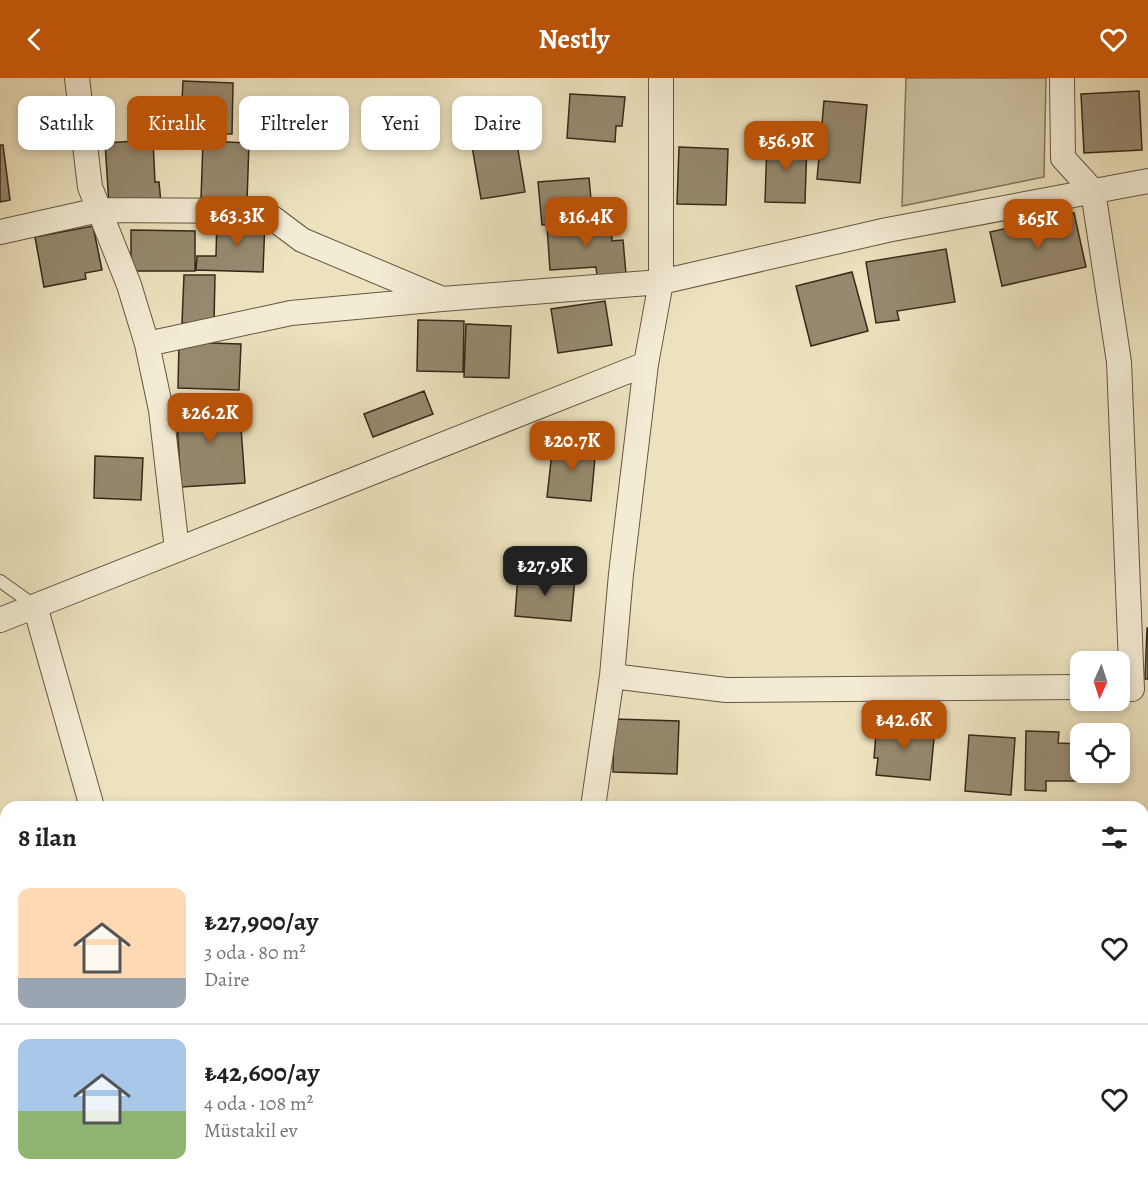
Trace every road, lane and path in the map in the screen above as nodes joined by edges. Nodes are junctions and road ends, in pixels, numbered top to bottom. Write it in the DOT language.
graph roads {
  1 [pos="77,78"];
  2 [pos="661,78"];
  3 [pos="1062,78"];
  4 [pos="1148,181"];
  5 [pos="1093,191"];
  6 [pos="99,210"];
  7 [pos="0,232"];
  8 [pos="661,282"];
  9 [pos="442,299"];
  10 [pos="147,344"];
  11 [pos="646,364"];
  12 [pos="177,550"];
  13 [pos="0,581"];
  14 [pos="35,606"];
  15 [pos="0,620"];
  16 [pos="612,676"];
  17 [pos="1070,687"];
  18 [pos="1133,689"];
  19 [pos="90,801"];
  20 [pos="594,801"];
  1 -- 6 [label="street"];
  2 -- 8 [label="street"];
  3 -- 5 [label="street"];
  4 -- 5 [label="street"];
  5 -- 8 [label="street"];
  5 -- 18 [label="street"];
  6 -- 7 [label="street"];
  6 -- 9 [label="street"];
  6 -- 10 [label="street"];
  8 -- 9 [label="street"];
  8 -- 11 [label="street"];
  9 -- 10 [label="street"];
  10 -- 12 [label="street"];
  11 -- 12 [label="street"];
  11 -- 16 [label="street"];
  12 -- 14 [label="street"];
  13 -- 14 [label="lane"];
  14 -- 15 [label="street"];
  14 -- 19 [label="street"];
  16 -- 17 [label="street"];
  16 -- 20 [label="street"];
}
